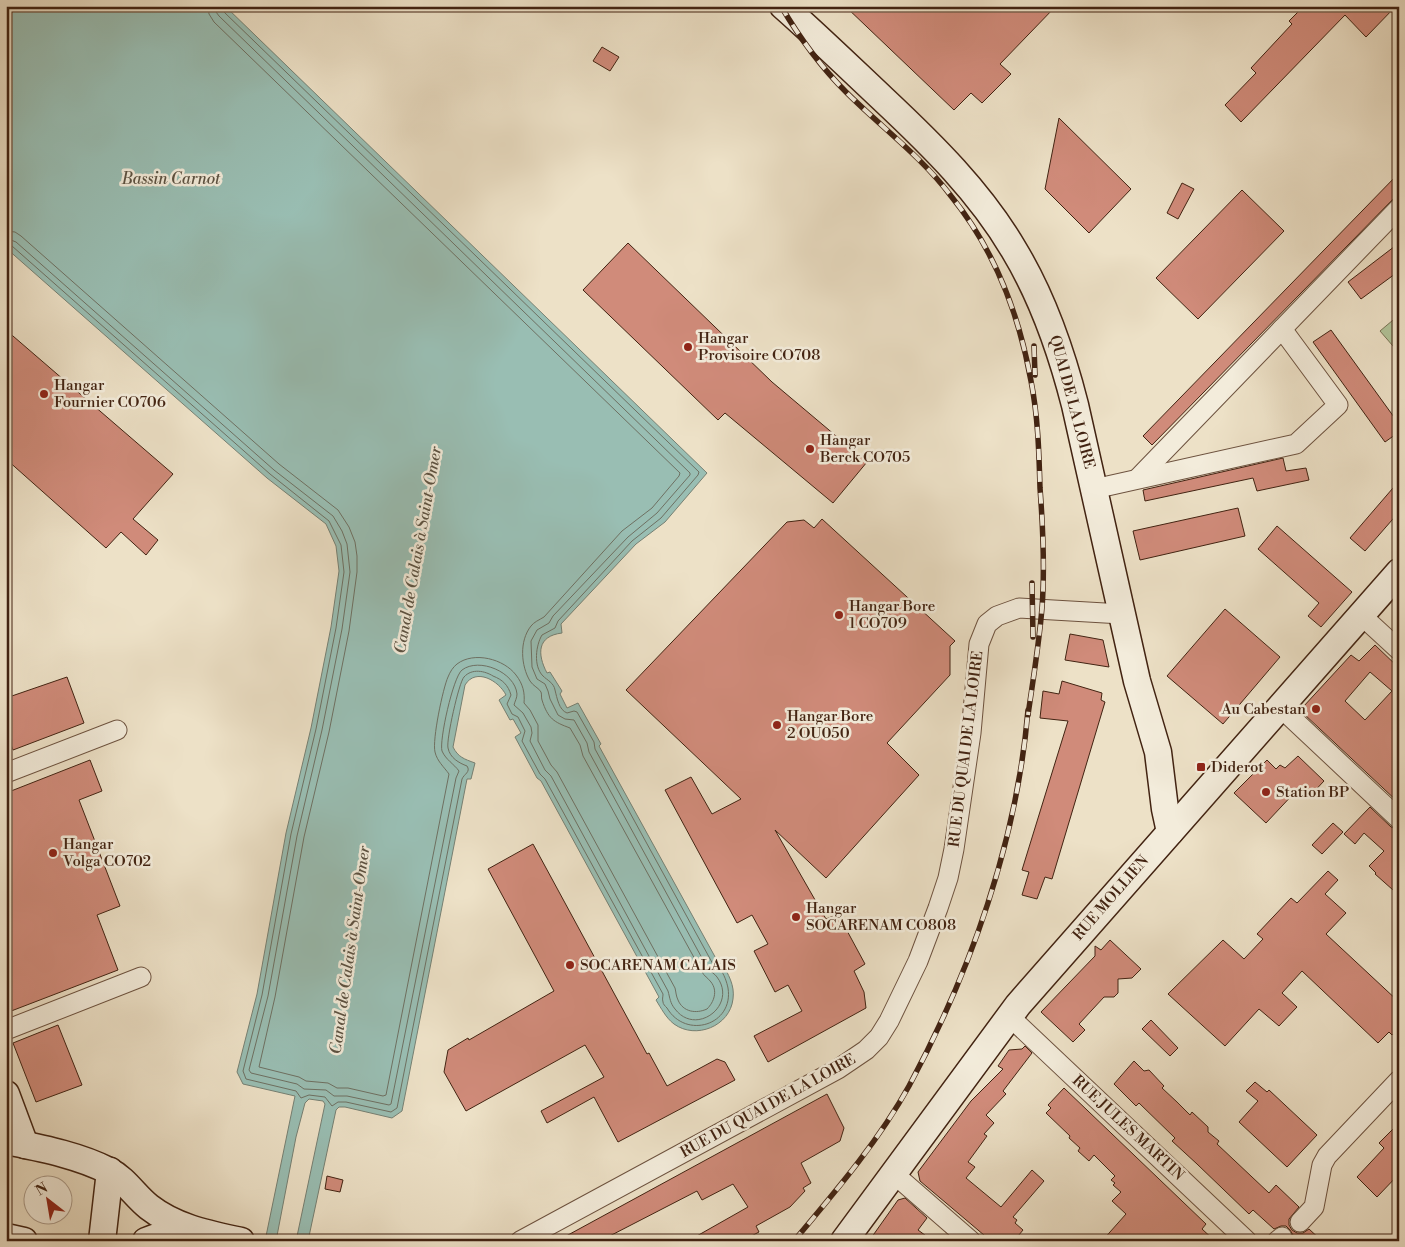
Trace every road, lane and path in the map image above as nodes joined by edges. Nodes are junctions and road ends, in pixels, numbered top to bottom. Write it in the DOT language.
graph roads {
  1 [pos="783,6"];
  2 [pos="1399,208"];
  3 [pos="1282,329"];
  4 [pos="1138,478"];
  5 [pos="1094,489"];
  6 [pos="1399,572"];
  7 [pos="1122,614"];
  8 [pos="1361,615"];
  9 [pos="1399,650"];
  10 [pos="1280,707"];
  11 [pos="117,730"];
  12 [pos="6,773"];
  13 [pos="1399,819"];
  14 [pos="1170,832"];
  15 [pos="142,977"];
  16 [pos="1009,1016"];
  17 [pos="6,1030"];
  18 [pos="1399,1080"];
  19 [pos="6,1094"];
  20 [pos="16,1143"];
  21 [pos="110,1171"];
  22 [pos="894,1174"];
  23 [pos="1300,1222"];
  24 [pos="204,1233"];
  25 [pos="6,1238"];
  26 [pos="24,1241"];
  27 [pos="102,1241"];
  28 [pos="146,1241"];
  29 [pos="241,1241"];
  30 [pos="520,1241"];
  31 [pos="844,1241"];
  32 [pos="971,1241"];
  33 [pos="1247,1241"];
  1 -- 5 [label="street, QUAI DE LA LOIRE"];
  2 -- 3 [label="street"];
  3 -- 4 [label="street"];
  3 -- 4 [label="street"];
  4 -- 5 [label="street"];
  5 -- 7 [label="street, QUAI DE LA LOIRE"];
  6 -- 8 [label="street, RUE MOLLIEN"];
  7 -- 14 [label="street, QUAI DE LA LOIRE"];
  7 -- 30 [label="street, RUE DU QUAI DE LA LOIRE"];
  8 -- 9 [label="street"];
  8 -- 10 [label="street, RUE MOLLIEN"];
  10 -- 13 [label="street"];
  10 -- 14 [label="street, RUE MOLLIEN"];
  11 -- 12 [label="street"];
  14 -- 16 [label="street, RUE MOLLIEN"];
  15 -- 17 [label="street"];
  16 -- 22 [label="street, RUE MOLLIEN"];
  16 -- 33 [label="street, RUE JULES MARTIN"];
  18 -- 23 [label="street"];
  19 -- 20 [label="street"];
  20 -- 21 [label="street"];
  21 -- 24 [label="street"];
  21 -- 27 [label="street"];
  22 -- 31 [label="street, RUE MOLLIEN"];
  22 -- 32 [label="street"];
  24 -- 28 [label="street"];
  24 -- 29 [label="street"];
  25 -- 26 [label="street"];
}
